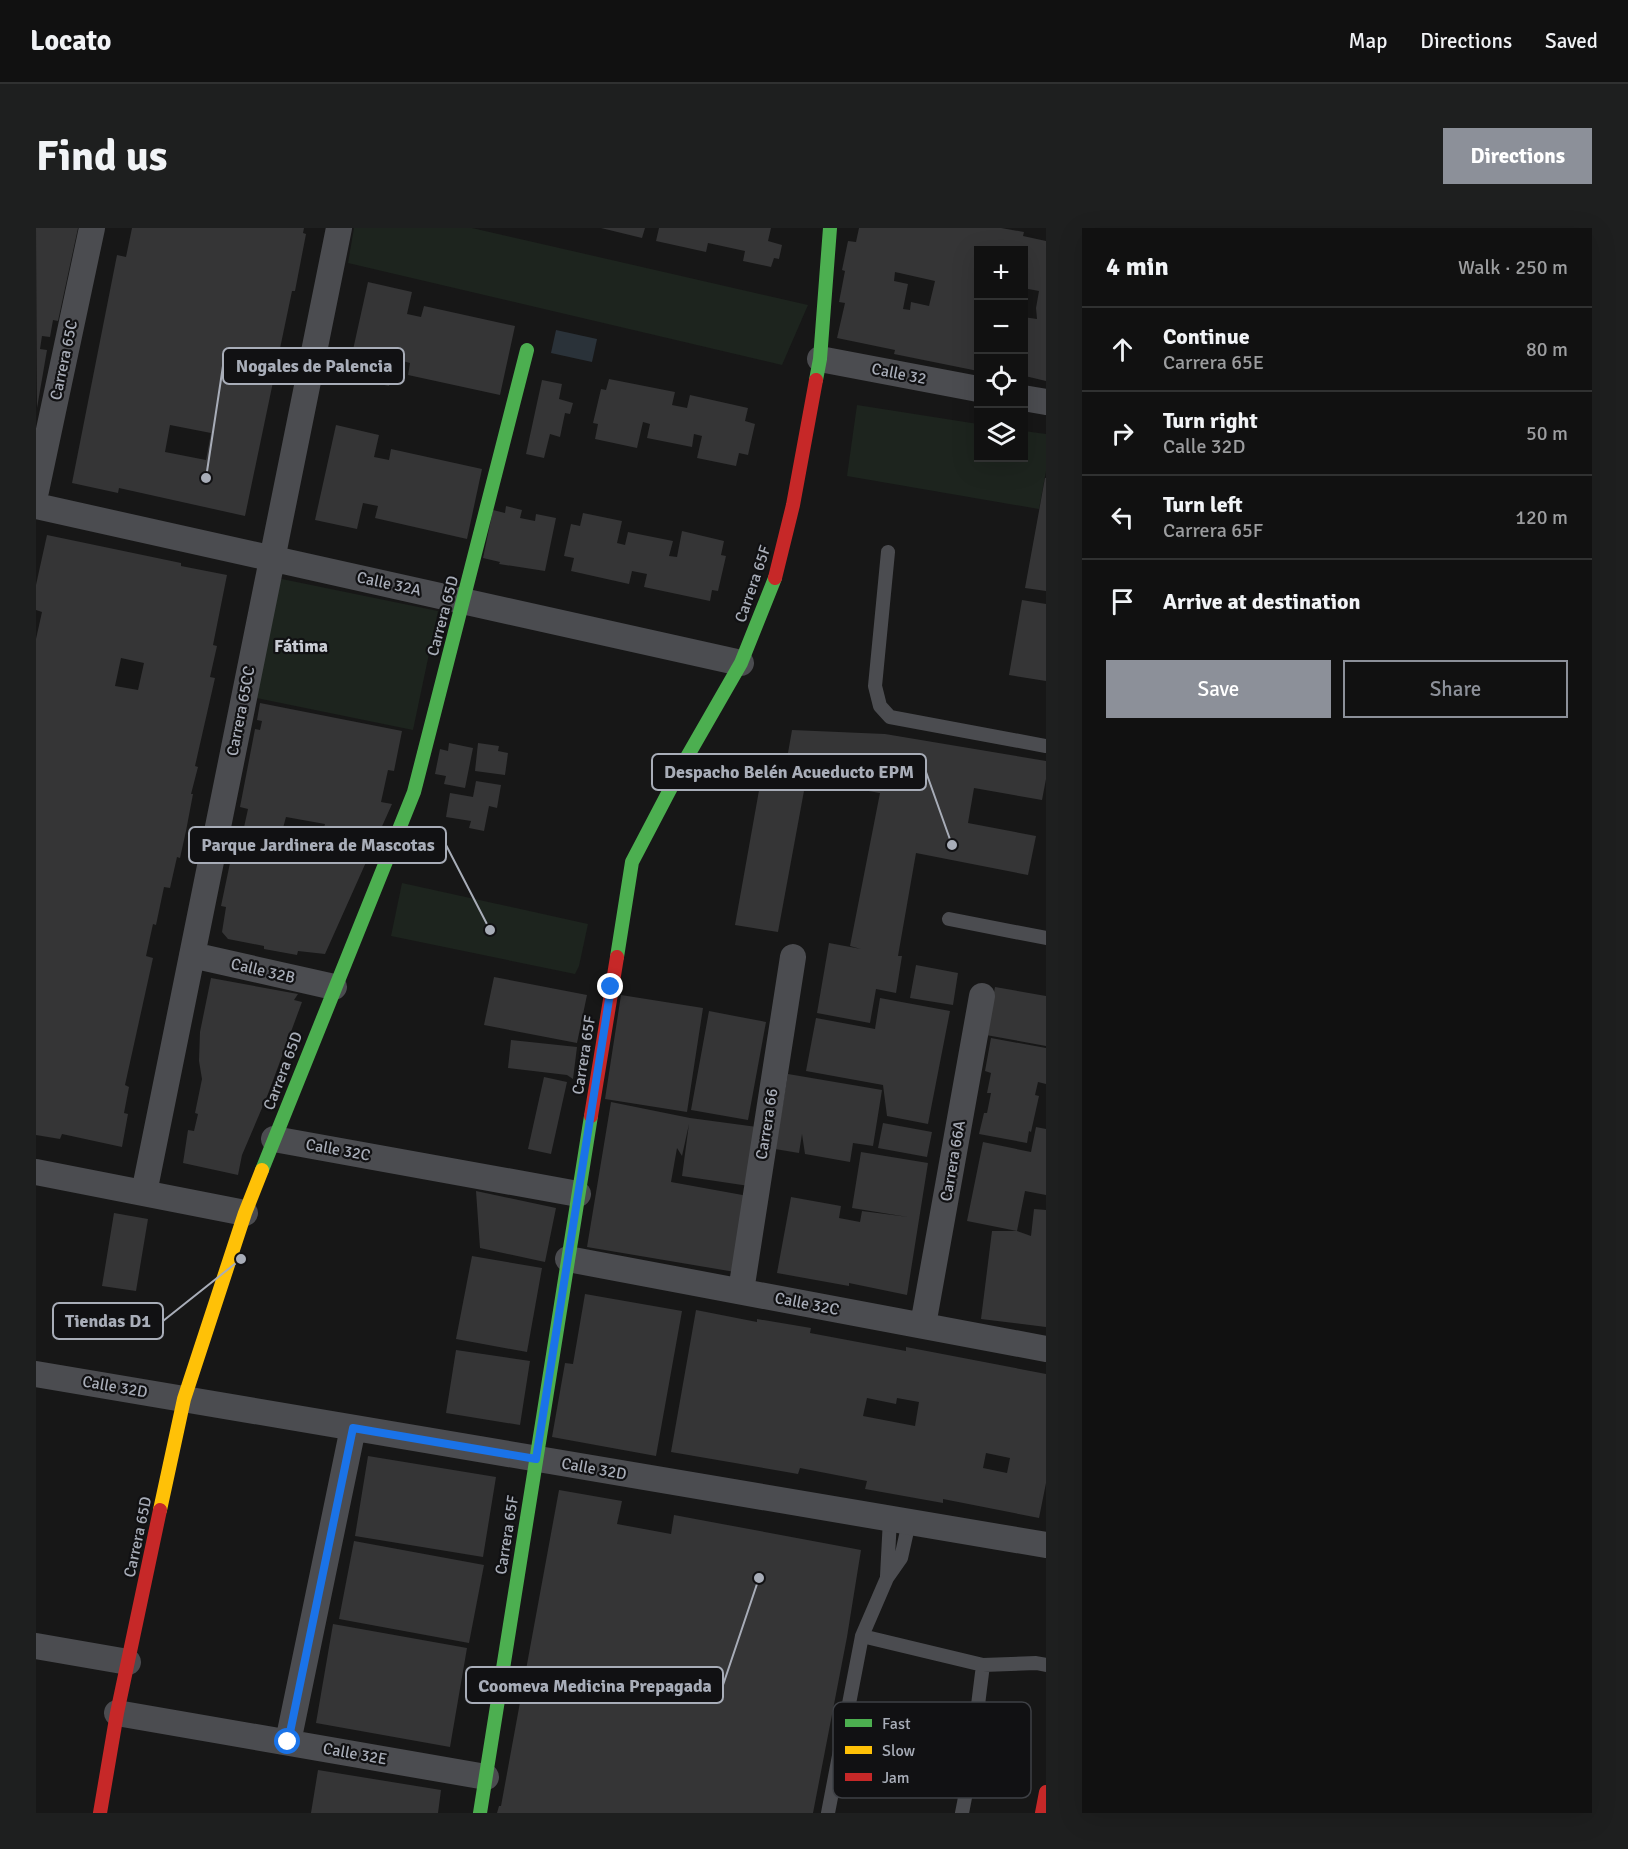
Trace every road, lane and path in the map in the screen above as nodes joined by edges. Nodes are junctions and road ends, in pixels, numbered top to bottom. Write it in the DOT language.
graph roads {
  1 [pos="92,228"];
  2 [pos="339,228"];
  3 [pos="821,228"];
  4 [pos="830,228"];
  5 [pos="829,242"];
  6 [pos="527,350"];
  7 [pos="820,359"];
  8 [pos="974,388"];
  9 [pos="1028,399"];
  10 [pos="1046,402"];
  11 [pos="36,491"];
  12 [pos="36,506"];
  13 [pos="888,552"];
  14 [pos="272,559"];
  15 [pos="464,601"];
  16 [pos="741,663"];
  17 [pos="1046,746"];
  18 [pos="949,919"];
  19 [pos="1046,938"];
  20 [pos="192,955"];
  21 [pos="793,957"];
  22 [pos="334,987"];
  23 [pos="982,996"];
  24 [pos="274,1139"];
  25 [pos="36,1172"];
  26 [pos="144,1193"];
  27 [pos="579,1194"];
  28 [pos="245,1213"];
  29 [pos="568,1259"];
  30 [pos="741,1291"];
  31 [pos="923,1326"];
  32 [pos="1046,1349"];
  33 [pos="36,1374"];
  34 [pos="184,1399"];
  35 [pos="353,1428"];
  36 [pos="536,1459"];
  37 [pos="900,1521"];
  38 [pos="1046,1545"];
  39 [pos="862,1636"];
  40 [pos="36,1646"];
  41 [pos="128,1662"];
  42 [pos="983,1665"];
  43 [pos="1046,1665"];
  44 [pos="849,1702"];
  45 [pos="979,1702"];
  46 [pos="117,1713"];
  47 [pos="288,1742"];
  48 [pos="486,1777"];
  49 [pos="833,1787"];
  50 [pos="1046,1792"];
  51 [pos="965,1798"];
  52 [pos="100,1813"];
  53 [pos="480,1813"];
  54 [pos="828,1813"];
  55 [pos="962,1813"];
  56 [pos="1042,1813"];
  1 -- 11 [label="street, Carrera 65C"];
  2 -- 14 [label="street, Carrera 65CC"];
  3 -- 5 [label="lane"];
  4 -- 5 [label="street, Carrera 65F"];
  5 -- 7 [label="street, Carrera 65F"];
  6 -- 15 [label="street, Carrera 65D"];
  7 -- 8 [label="street, Calle 32"];
  7 -- 16 [label="street, Carrera 65F"];
  9 -- 10 [label="street"];
  12 -- 14 [label="street, Calle 32A"];
  13 -- 17 [label="lane"];
  14 -- 15 [label="street, Calle 32A"];
  14 -- 20 [label="street, Carrera 65CC"];
  15 -- 16 [label="street, Calle 32A"];
  15 -- 22 [label="street, Carrera 65D"];
  16 -- 27 [label="street, Carrera 65F"];
  18 -- 19 [label="lane"];
  20 -- 22 [label="street, Calle 32B"];
  20 -- 26 [label="street, Carrera 65CC"];
  21 -- 30 [label="street, Carrera 66"];
  22 -- 24 [label="street, Carrera 65D"];
  23 -- 31 [label="street, Carrera 66A"];
  24 -- 27 [label="street, Calle 32C"];
  24 -- 28 [label="street, Carrera 65D"];
  25 -- 26 [label="street"];
  26 -- 28 [label="street"];
  27 -- 29 [label="street, Carrera 65F"];
  28 -- 34 [label="street, Carrera 65D"];
  29 -- 30 [label="street, Calle 32C"];
  29 -- 36 [label="street, Carrera 65F"];
  30 -- 31 [label="street, Calle 32C"];
  31 -- 32 [label="street, Calle 32C"];
  33 -- 34 [label="street, Calle 32D"];
  34 -- 35 [label="street, Calle 32D"];
  34 -- 41 [label="street, Carrera 65D"];
  35 -- 36 [label="street, Calle 32D"];
  35 -- 47 [label="street"];
  36 -- 37 [label="street, Calle 32D"];
  36 -- 48 [label="street, Carrera 65F"];
  37 -- 38 [label="street, Calle 32D"];
  37 -- 39 [label="lane"];
  39 -- 42 [label="lane"];
  39 -- 44 [label="lane"];
  40 -- 41 [label="street"];
  41 -- 46 [label="street, Carrera 65D"];
  42 -- 43 [label="lane"];
  42 -- 45 [label="lane"];
  46 -- 47 [label="street, Calle 32E"];
  46 -- 52 [label="street, Carrera 65D"];
  47 -- 48 [label="street, Calle 32E"];
  48 -- 53 [label="street, Carrera 65F"];
  49 -- 54 [label="lane"];
  50 -- 56 [label="street"];
  51 -- 55 [label="lane"];
}
